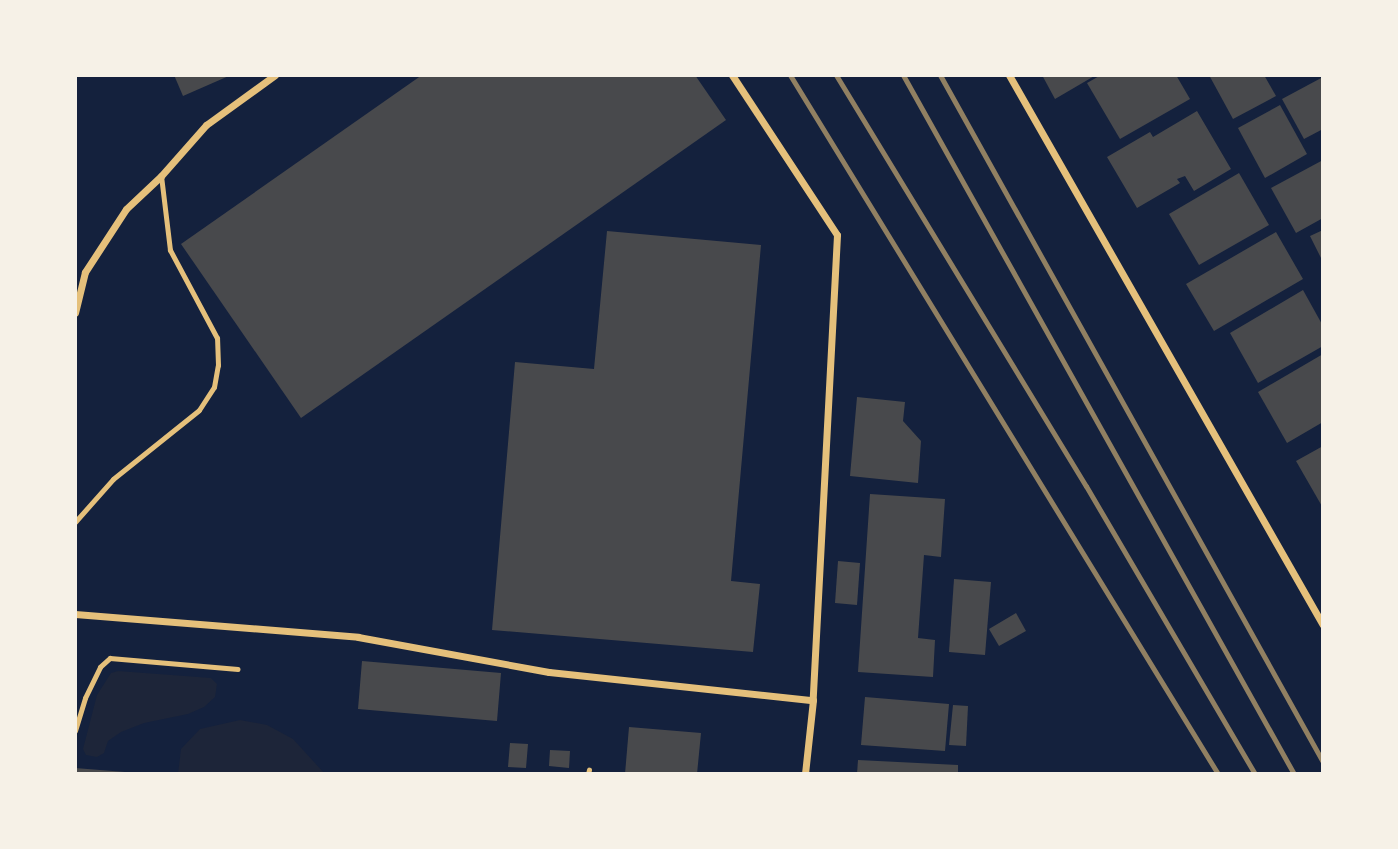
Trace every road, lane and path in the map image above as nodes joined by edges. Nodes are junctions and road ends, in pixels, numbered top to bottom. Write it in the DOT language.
graph roads {
  1 [pos="275,75"];
  2 [pos="732,75"];
  3 [pos="1009,75"];
  4 [pos="161,176"];
  5 [pos="75,313"];
  6 [pos="75,522"];
  7 [pos="75,614"];
  8 [pos="1323,625"];
  9 [pos="238,669"];
  10 [pos="813,700"];
  11 [pos="75,731"];
  12 [pos="804,774"];
  1 -- 4 [label="street"];
  2 -- 10 [label="street"];
  3 -- 8 [label="street"];
  4 -- 5 [label="street"];
  4 -- 6 [label="lane"];
  7 -- 10 [label="street"];
  9 -- 11 [label="path"];
  10 -- 12 [label="street"];
}
